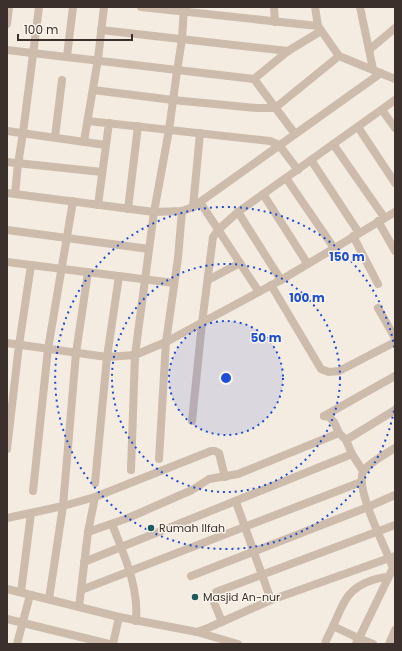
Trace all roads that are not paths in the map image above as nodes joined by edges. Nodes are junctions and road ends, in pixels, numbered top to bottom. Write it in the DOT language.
graph roads {
  1 [pos="9,7"];
  2 [pos="39,7"];
  3 [pos="73,7"];
  4 [pos="104,7"];
  5 [pos="141,7"];
  6 [pos="274,7"];
  7 [pos="315,7"];
  8 [pos="360,7"];
  9 [pos="155,8"];
  10 [pos="183,10"];
  11 [pos="214,11"];
  12 [pos="275,22"];
  13 [pos="7,24"];
  14 [pos="319,28"];
  15 [pos="395,28"];
  16 [pos="101,30"];
  17 [pos="182,39"];
  18 [pos="7,50"];
  19 [pos="369,50"];
  20 [pos="288,51"];
  21 [pos="33,52"];
  22 [pos="67,56"];
  23 [pos="339,56"];
  24 [pos="98,59"];
  25 [pos="373,70"];
  26 [pos="177,71"];
  27 [pos="381,73"];
  28 [pos="254,79"];
  29 [pos="395,79"];
  30 [pos="62,80"];
  31 [pos="93,90"];
  32 [pos="173,100"];
  33 [pos="395,100"];
  34 [pos="275,108"];
  35 [pos="382,110"];
  36 [pos="88,121"];
  37 [pos="110,123"];
  38 [pos="138,126"];
  39 [pos="358,127"];
  40 [pos="395,128"];
  41 [pos="169,130"];
  42 [pos="7,131"];
  43 [pos="23,133"];
  44 [pos="200,133"];
  45 [pos="295,134"];
  46 [pos="55,137"];
  47 [pos="84,141"];
  48 [pos="333,144"];
  49 [pos="106,145"];
  50 [pos="279,145"];
  51 [pos="311,160"];
  52 [pos="7,162"];
  53 [pos="18,164"];
  54 [pos="298,170"];
  55 [pos="102,172"];
  56 [pos="286,178"];
  57 [pos="395,183"];
  58 [pos="11,194"];
  59 [pos="263,194"];
  60 [pos="73,202"];
  61 [pos="98,204"];
  62 [pos="196,204"];
  63 [pos="128,209"];
  64 [pos="182,211"];
  65 [pos="154,212"];
  66 [pos="238,212"];
  67 [pos="395,212"];
  68 [pos="381,219"];
  69 [pos="7,230"];
  70 [pos="218,230"];
  71 [pos="356,235"];
  72 [pos="66,238"];
  73 [pos="334,248"];
  74 [pos="149,249"];
  75 [pos="395,250"];
  76 [pos="7,262"];
  77 [pos="240,263"];
  78 [pos="307,263"];
  79 [pos="31,265"];
  80 [pos="61,268"];
  81 [pos="88,272"];
  82 [pos="119,276"];
  83 [pos="144,279"];
  84 [pos="208,280"];
  85 [pos="281,280"];
  86 [pos="174,283"];
  87 [pos="378,284"];
  88 [pos="271,285"];
  89 [pos="259,292"];
  90 [pos="378,308"];
  91 [pos="202,323"];
  92 [pos="395,338"];
  93 [pos="166,342"];
  94 [pos="395,342"];
  95 [pos="7,343"];
  96 [pos="19,344"];
  97 [pos="48,349"];
  98 [pos="76,353"];
  99 [pos="135,355"];
  100 [pos="107,357"];
  101 [pos="395,376"];
  102 [pos="395,410"];
  103 [pos="192,421"];
  104 [pos="339,433"];
  105 [pos="346,440"];
  106 [pos="395,448"];
  107 [pos="7,449"];
  108 [pos="352,454"];
  109 [pos="159,459"];
  110 [pos="131,470"];
  111 [pos="363,471"];
  112 [pos="225,477"];
  113 [pos="361,482"];
  114 [pos="95,483"];
  115 [pos="32,490"];
  116 [pos="395,496"];
  117 [pos="94,497"];
  118 [pos="236,502"];
  119 [pos="63,506"];
  120 [pos="368,507"];
  121 [pos="31,513"];
  122 [pos="7,518"];
  123 [pos="112,524"];
  124 [pos="395,525"];
  125 [pos="244,526"];
  126 [pos="88,532"];
  127 [pos="377,533"];
  128 [pos="121,547"];
  129 [pos="253,551"];
  130 [pos="392,557"];
  131 [pos="84,562"];
  132 [pos="130,571"];
  133 [pos="262,575"];
  134 [pos="190,576"];
  135 [pos="388,577"];
  136 [pos="7,590"];
  137 [pos="81,590"];
  138 [pos="21,592"];
  139 [pos="30,595"];
  140 [pos="49,599"];
  141 [pos="271,600"];
  142 [pos="79,607"];
  143 [pos="119,618"];
  144 [pos="7,619"];
  145 [pos="136,621"];
  146 [pos="23,622"];
  147 [pos="222,622"];
  148 [pos="333,626"];
  149 [pos="395,630"];
  150 [pos="197,632"];
  151 [pos="357,641"];
  152 [pos="17,644"];
  153 [pos="109,644"];
  154 [pos="113,644"];
  155 [pos="238,644"];
  156 [pos="325,644"];
  157 [pos="373,644"];
  158 [pos="389,644"];
  1 -- 13 [label="street"];
  2 -- 21 [label="street"];
  3 -- 22 [label="street"];
  4 -- 16 [label="street"];
  5 -- 9 [label="street"];
  6 -- 12 [label="street"];
  7 -- 14 [label="street"];
  8 -- 19 [label="street"];
  9 -- 10 [label="street"];
  10 -- 11 [label="street"];
  10 -- 17 [label="street"];
  11 -- 12 [label="street"];
  12 -- 14 [label="street"];
  14 -- 20 [label="street"];
  14 -- 23 [label="street"];
  15 -- 19 [label="street"];
  16 -- 17 [label="street"];
  16 -- 24 [label="street"];
  17 -- 20 [label="street"];
  17 -- 26 [label="street"];
  18 -- 21 [label="street"];
  19 -- 25 [label="street"];
  20 -- 28 [label="street"];
  21 -- 22 [label="street"];
  21 -- 43 [label="street"];
  22 -- 24 [label="street"];
  23 -- 25 [label="street"];
  23 -- 34 [label="street"];
  24 -- 26 [label="street"];
  24 -- 31 [label="street"];
  25 -- 27 [label="street"];
  26 -- 28 [label="street"];
  26 -- 32 [label="street"];
  27 -- 29 [label="street"];
  27 -- 45 [label="street"];
  28 -- 34 [label="street"];
  30 -- 46 [label="street"];
  31 -- 32 [label="street"];
  31 -- 36 [label="street"];
  32 -- 34 [label="street"];
  32 -- 41 [label="street"];
  33 -- 35 [label="street"];
  34 -- 45 [label="street"];
  35 -- 39 [label="street"];
  35 -- 40 [label="street"];
  36 -- 37 [label="street"];
  36 -- 47 [label="street"];
  37 -- 38 [label="street"];
  37 -- 49 [label="street"];
  38 -- 41 [label="street"];
  38 -- 63 [label="street"];
  39 -- 48 [label="street"];
  39 -- 57 [label="street"];
  41 -- 44 [label="street"];
  41 -- 65 [label="street"];
  42 -- 43 [label="street"];
  43 -- 46 [label="street"];
  43 -- 53 [label="street"];
  44 -- 50 [label="street"];
  44 -- 62 [label="street"];
  45 -- 50 [label="street"];
  46 -- 47 [label="street"];
  47 -- 49 [label="street"];
  48 -- 51 [label="street"];
  48 -- 68 [label="street"];
  49 -- 55 [label="street"];
  50 -- 54 [label="street"];
  50 -- 62 [label="street"];
  51 -- 54 [label="street"];
  51 -- 71 [label="street"];
  52 -- 53 [label="street"];
  53 -- 55 [label="street"];
  53 -- 58 [label="street"];
  54 -- 56 [label="street"];
  55 -- 61 [label="street"];
  56 -- 59 [label="street"];
  56 -- 73 [label="street"];
  58 -- 60 [label="street"];
  59 -- 66 [label="street"];
  59 -- 78 [label="street"];
  60 -- 61 [label="street"];
  60 -- 72 [label="street"];
  61 -- 63 [label="street"];
  62 -- 64 [label="street"];
  62 -- 70 [label="street"];
  63 -- 65 [label="street"];
  64 -- 65 [label="street"];
  64 -- 86 [label="street"];
  65 -- 74 [label="street"];
  66 -- 70 [label="street"];
  66 -- 85 [label="street"];
  67 -- 68 [label="street"];
  68 -- 71 [label="street"];
  68 -- 75 [label="street"];
  69 -- 72 [label="street"];
  70 -- 77 [label="street"];
  70 -- 84 [label="street"];
  71 -- 73 [label="street"];
  71 -- 87 [label="street"];
  72 -- 74 [label="street"];
  72 -- 80 [label="street"];
  73 -- 78 [label="street"];
  74 -- 83 [label="street"];
  76 -- 79 [label="street"];
  77 -- 84 [label="street"];
  77 -- 89 [label="street"];
  78 -- 85 [label="street"];
  79 -- 80 [label="street"];
  79 -- 96 [label="street"];
  80 -- 81 [label="street"];
  80 -- 97 [label="street"];
  81 -- 82 [label="street"];
  81 -- 98 [label="street"];
  82 -- 83 [label="street"];
  82 -- 100 [label="street"];
  83 -- 86 [label="street"];
  83 -- 99 [label="street"];
  84 -- 91 [label="street"];
  85 -- 88 [label="street"];
  86 -- 93 [label="street"];
  88 -- 89 [label="street"];
  88 -- 94 [label="street"];
  89 -- 91 [label="street"];
  90 -- 92 [label="street"];
  91 -- 93 [label="street"];
  91 -- 103 [label="street"];
  93 -- 99 [label="street"];
  93 -- 109 [label="street"];
  95 -- 96 [label="street"];
  96 -- 97 [label="street"];
  96 -- 107 [label="street"];
  97 -- 98 [label="street"];
  97 -- 115 [label="street"];
  98 -- 100 [label="street"];
  98 -- 119 [label="street"];
  99 -- 100 [label="street"];
  99 -- 110 [label="street"];
  100 -- 114 [label="street"];
  101 -- 104 [label="street"];
  102 -- 105 [label="street"];
  104 -- 105 [label="street"];
  104 -- 112 [label="street"];
  105 -- 108 [label="street"];
  106 -- 111 [label="street"];
  108 -- 111 [label="street"];
  108 -- 118 [label="street"];
  111 -- 113 [label="street"];
  112 -- 117 [label="street"];
  112 -- 123 [label="street"];
  113 -- 120 [label="street"];
  113 -- 125 [label="street"];
  116 -- 120 [label="street"];
  117 -- 119 [label="street"];
  117 -- 126 [label="street"];
  118 -- 125 [label="street"];
  118 -- 128 [label="street"];
  119 -- 121 [label="street"];
  119 -- 140 [label="street"];
  120 -- 127 [label="street"];
  120 -- 129 [label="street"];
  121 -- 122 [label="street"];
  121 -- 138 [label="street"];
  123 -- 126 [label="street"];
  123 -- 128 [label="street"];
  124 -- 127 [label="street"];
  125 -- 129 [label="street"];
  125 -- 132 [label="street"];
  126 -- 131 [label="street"];
  127 -- 130 [label="street"];
  127 -- 133 [label="street"];
  128 -- 131 [label="street"];
  128 -- 132 [label="street"];
  129 -- 133 [label="street"];
  129 -- 134 [label="street"];
  130 -- 135 [label="street"];
  130 -- 141 [label="street"];
  131 -- 137 [label="street"];
  132 -- 137 [label="street"];
  132 -- 145 [label="street"];
  133 -- 141 [label="street"];
  133 -- 147 [label="street"];
  135 -- 148 [label="street"];
  135 -- 151 [label="street"];
  136 -- 138 [label="street"];
  137 -- 142 [label="street"];
  138 -- 139 [label="street"];
  139 -- 140 [label="street"];
  139 -- 146 [label="street"];
  140 -- 142 [label="street"];
  141 -- 147 [label="street"];
  142 -- 143 [label="street"];
  143 -- 145 [label="street"];
  143 -- 154 [label="street"];
  144 -- 146 [label="street"];
  145 -- 150 [label="street"];
  146 -- 152 [label="street"];
  146 -- 153 [label="street"];
  147 -- 150 [label="street"];
  148 -- 151 [label="street"];
  148 -- 156 [label="street"];
  149 -- 158 [label="street"];
  150 -- 155 [label="street"];
  151 -- 157 [label="street"];
}
